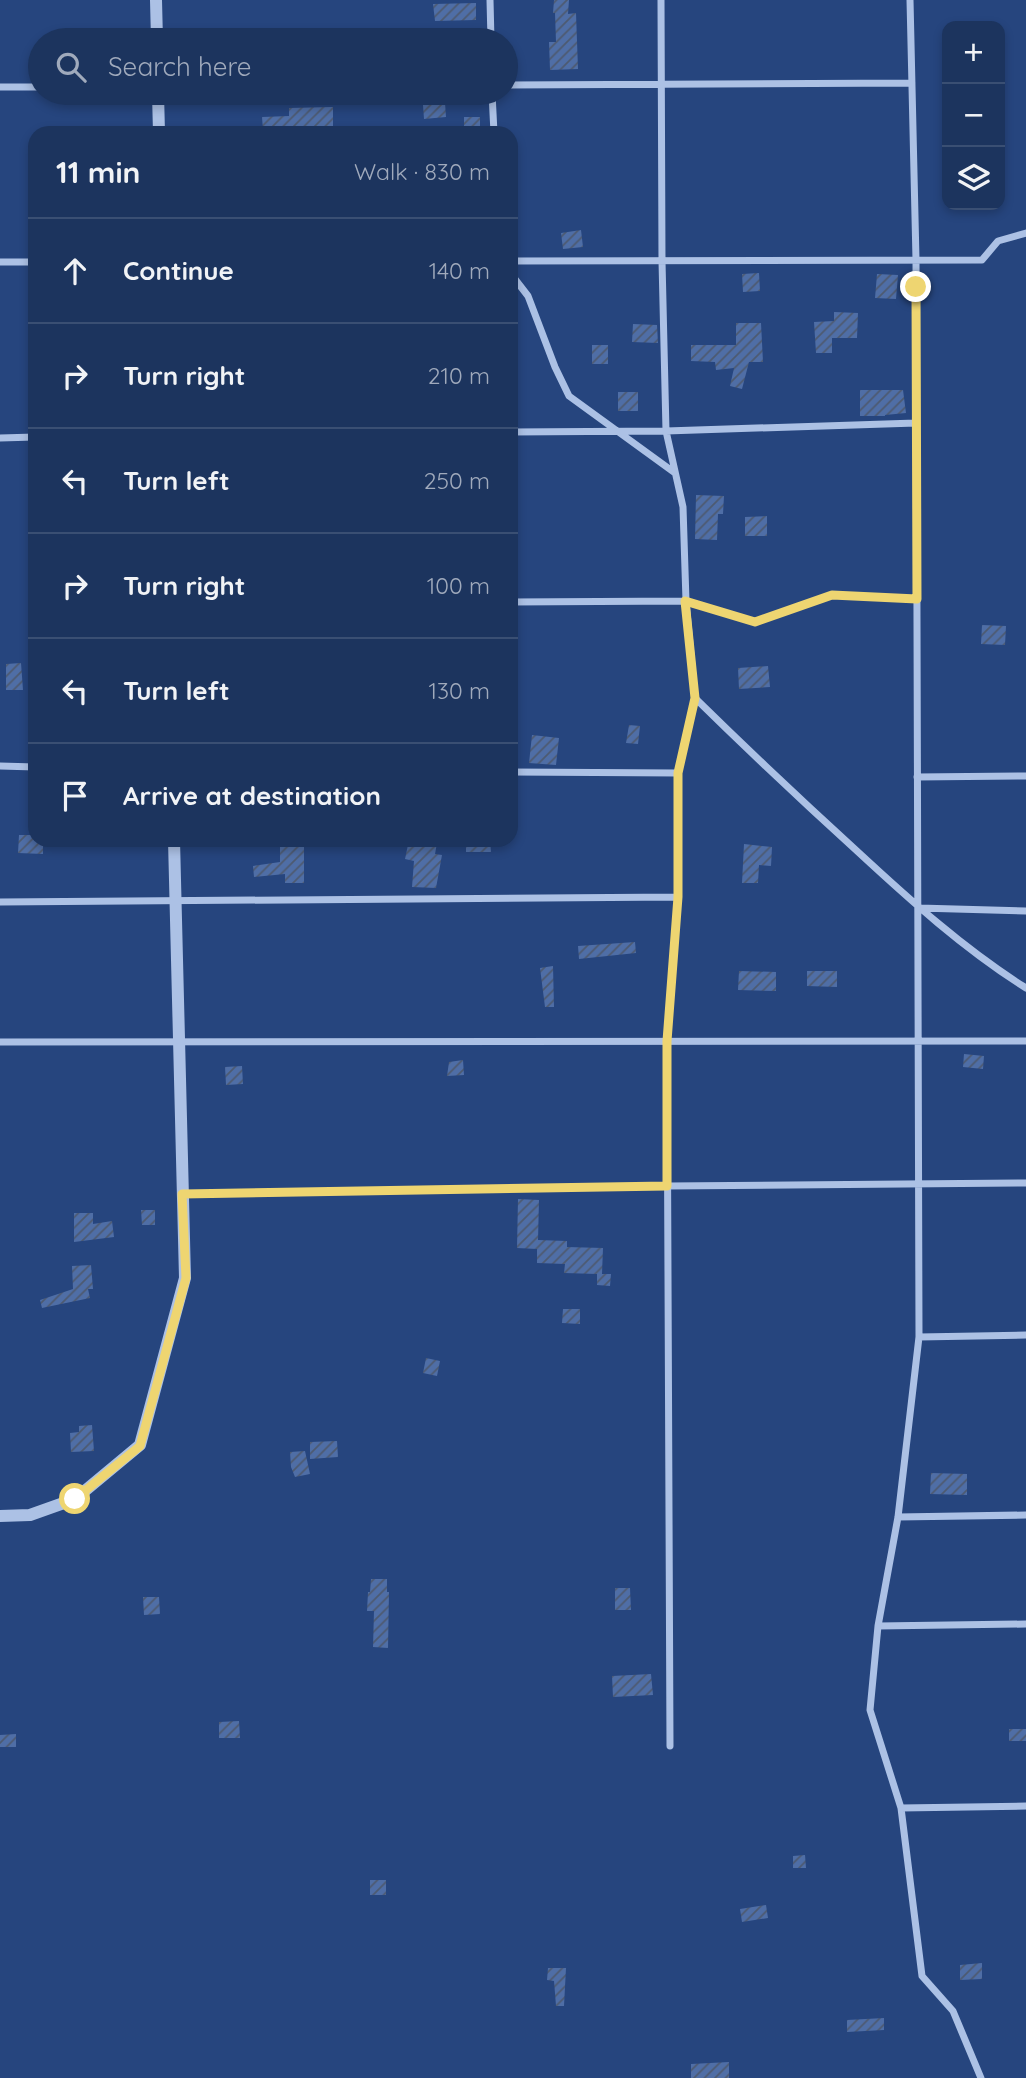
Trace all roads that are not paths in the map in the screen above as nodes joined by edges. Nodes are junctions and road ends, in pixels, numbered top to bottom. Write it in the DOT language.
graph roads {
  1 [pos="156,0"];
  2 [pos="490,0"];
  3 [pos="661,0"];
  4 [pos="910,0"];
  5 [pos="157,28"];
  6 [pos="491,28"];
  7 [pos="912,83"];
  8 [pos="518,85"];
  9 [pos="662,85"];
  10 [pos="0,87"];
  11 [pos="28,87"];
  12 [pos="158,105"];
  13 [pos="493,105"];
  14 [pos="159,126"];
  15 [pos="494,126"];
  16 [pos="1026,233"];
  17 [pos="916,260"];
  18 [pos="518,261"];
  19 [pos="663,261"];
  20 [pos="0,262"];
  21 [pos="28,262"];
  22 [pos="518,283"];
  23 [pos="916,424"];
  24 [pos="620,431"];
  25 [pos="666,431"];
  26 [pos="518,432"];
  27 [pos="0,438"];
  28 [pos="28,438"];
  29 [pos="675,473"];
  30 [pos="917,599"];
  31 [pos="685,601"];
  32 [pos="518,602"];
  33 [pos="695,698"];
  34 [pos="0,766"];
  35 [pos="28,767"];
  36 [pos="518,772"];
  37 [pos="678,773"];
  38 [pos="1026,776"];
  39 [pos="917,777"];
  40 [pos="174,847"];
  41 [pos="678,897"];
  42 [pos="0,902"];
  43 [pos="176,902"];
  44 [pos="918,908"];
  45 [pos="1026,911"];
  46 [pos="1026,988"];
  47 [pos="667,1041"];
  48 [pos="918,1041"];
  49 [pos="1026,1041"];
  50 [pos="0,1042"];
  51 [pos="179,1042"];
  52 [pos="918,1184"];
  53 [pos="1026,1184"];
  54 [pos="667,1186"];
  55 [pos="182,1194"];
  56 [pos="1026,1335"];
  57 [pos="919,1337"];
  58 [pos="1026,1515"];
  59 [pos="0,1516"];
  60 [pos="898,1517"];
  61 [pos="1026,1624"];
  62 [pos="878,1626"];
  63 [pos="670,1746"];
  64 [pos="1026,1806"];
  65 [pos="901,1808"];
  66 [pos="981,2078"];
  1 -- 5 [label="street"];
  2 -- 6 [label="street"];
  3 -- 9 [label="street"];
  4 -- 7 [label="street"];
  7 -- 9 [label="street"];
  7 -- 17 [label="street"];
  8 -- 9 [label="street"];
  9 -- 19 [label="street"];
  10 -- 11 [label="street"];
  12 -- 14 [label="street"];
  13 -- 15 [label="street"];
  16 -- 17 [label="street"];
  17 -- 19 [label="street"];
  17 -- 23 [label="street"];
  18 -- 19 [label="street"];
  19 -- 25 [label="street"];
  20 -- 21 [label="street"];
  22 -- 24 [label="street"];
  23 -- 25 [label="street"];
  23 -- 30 [label="street"];
  24 -- 25 [label="street"];
  24 -- 26 [label="street"];
  24 -- 29 [label="street"];
  25 -- 29 [label="street"];
  27 -- 28 [label="street"];
  29 -- 31 [label="street"];
  30 -- 31 [label="street"];
  30 -- 39 [label="street"];
  31 -- 32 [label="street"];
  31 -- 33 [label="street"];
  33 -- 37 [label="street"];
  33 -- 44 [label="street"];
  34 -- 35 [label="street"];
  36 -- 37 [label="street"];
  37 -- 41 [label="street"];
  38 -- 39 [label="street"];
  39 -- 44 [label="street"];
  40 -- 43 [label="street"];
  41 -- 43 [label="street"];
  41 -- 47 [label="street"];
  42 -- 43 [label="street"];
  43 -- 51 [label="street"];
  44 -- 45 [label="street"];
  44 -- 46 [label="street"];
  44 -- 48 [label="street"];
  47 -- 48 [label="street"];
  47 -- 51 [label="street"];
  47 -- 54 [label="street"];
  48 -- 49 [label="street"];
  48 -- 52 [label="street"];
  50 -- 51 [label="street"];
  51 -- 55 [label="street"];
  52 -- 53 [label="street"];
  52 -- 54 [label="street"];
  52 -- 57 [label="street"];
  54 -- 55 [label="street"];
  54 -- 63 [label="street"];
  55 -- 59 [label="street"];
  56 -- 57 [label="street"];
  57 -- 60 [label="street"];
  58 -- 60 [label="street"];
  60 -- 62 [label="street"];
  61 -- 62 [label="street"];
  62 -- 65 [label="street"];
  64 -- 65 [label="street"];
  65 -- 66 [label="street"];
}
